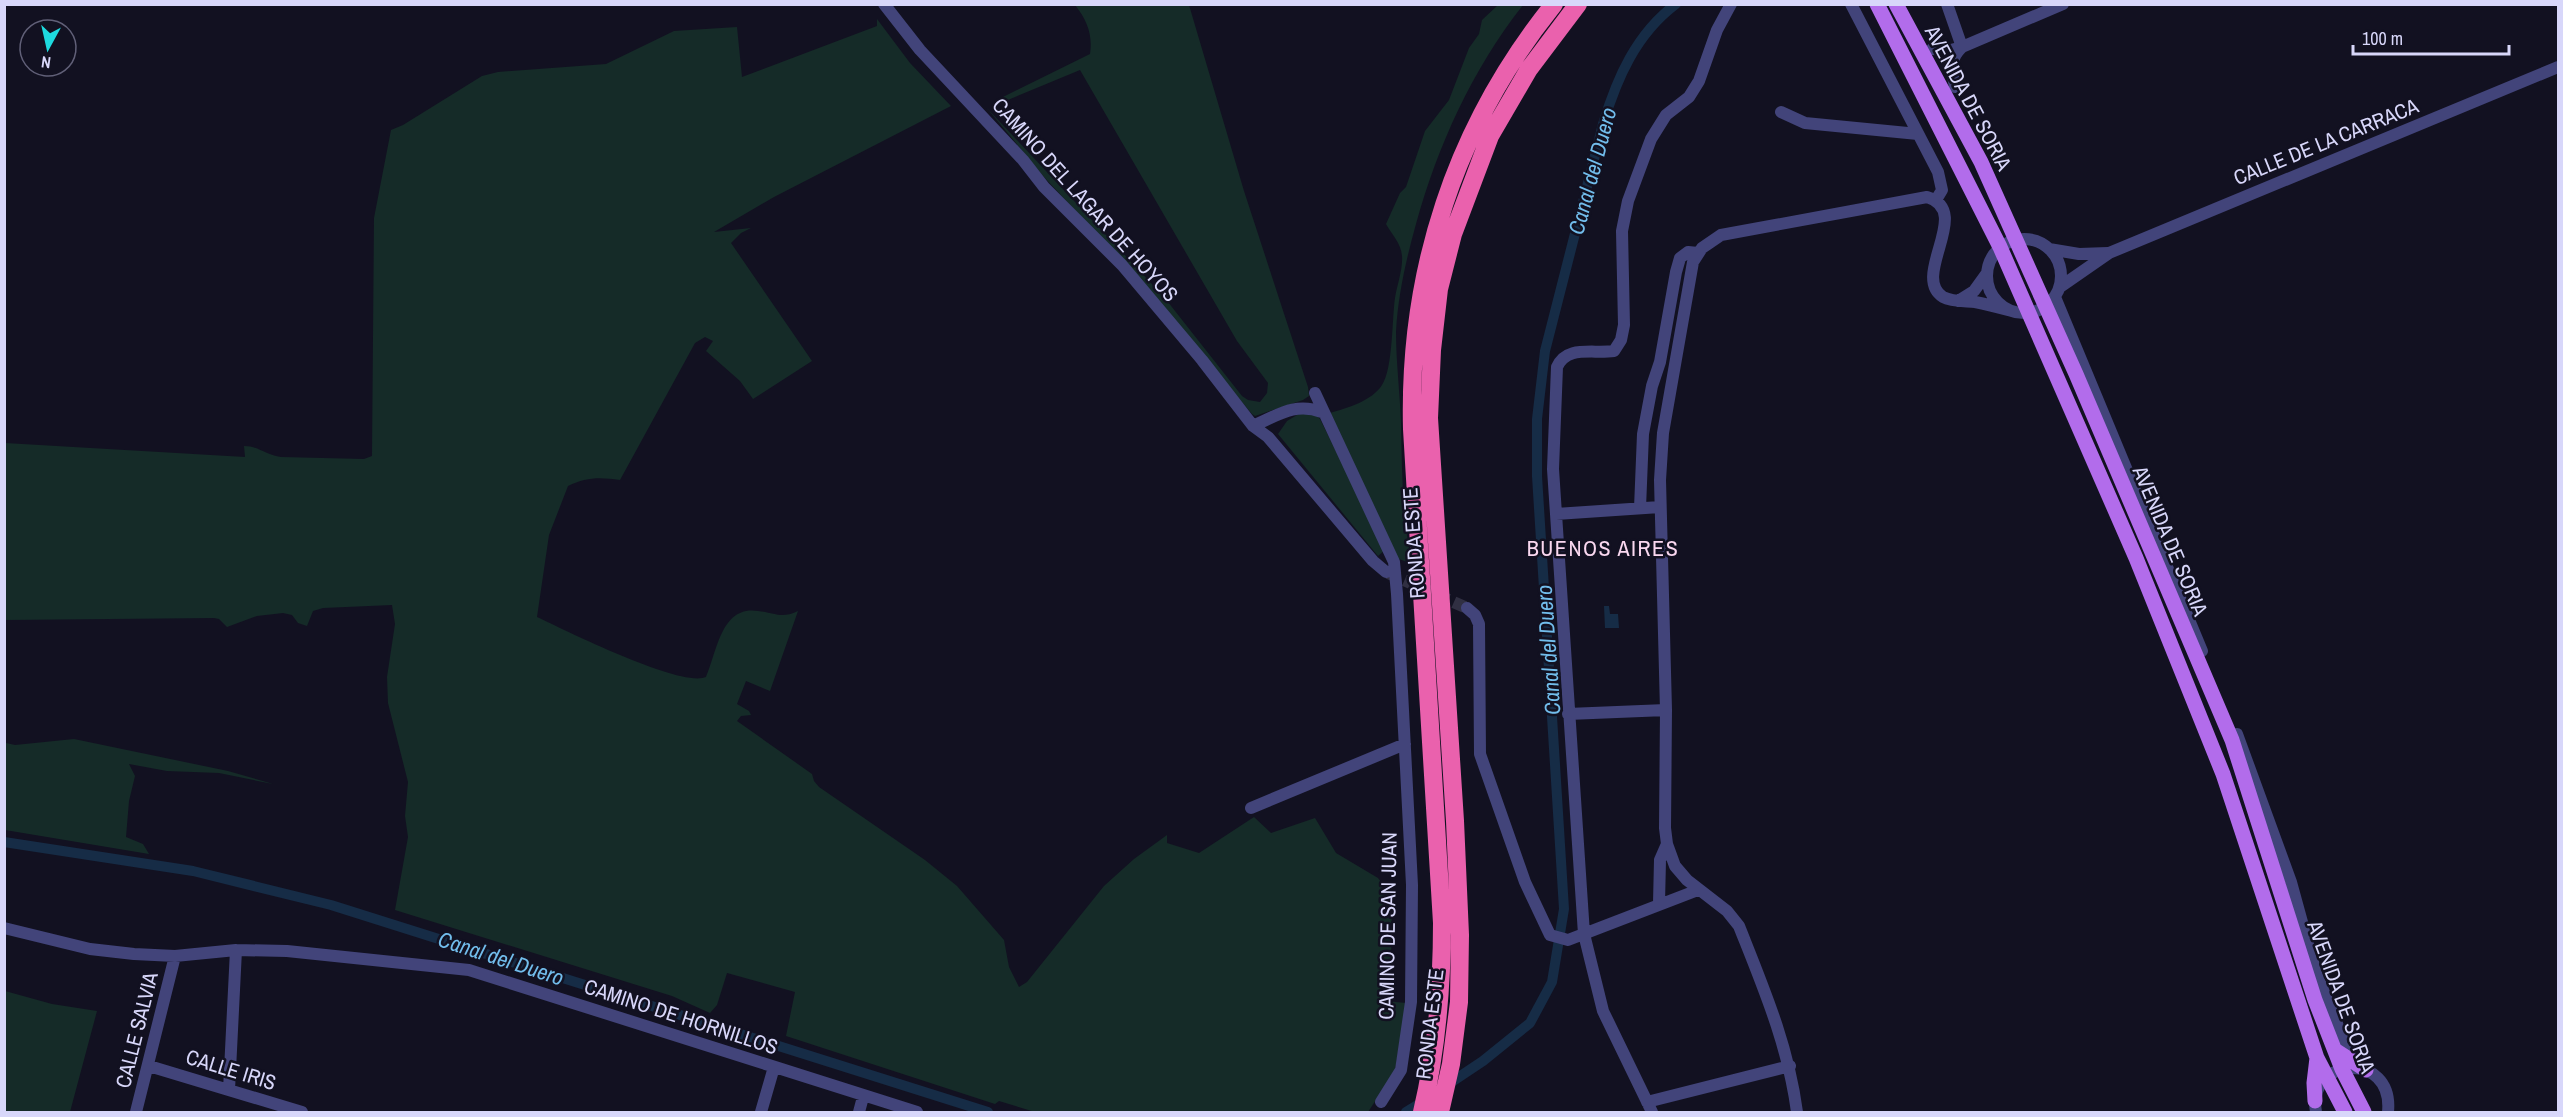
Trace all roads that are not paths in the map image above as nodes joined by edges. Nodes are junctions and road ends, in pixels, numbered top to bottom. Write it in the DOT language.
graph roads {
  1 [pos="884,4"];
  2 [pos="1554,4"];
  3 [pos="1578,4"];
  4 [pos="1731,4"];
  5 [pos="1851,4"];
  6 [pos="1877,4"];
  7 [pos="1896,4"];
  8 [pos="1947,4"];
  9 [pos="2063,4"];
  10 [pos="1962,46"];
  11 [pos="1932,50"];
  12 [pos="2559,67"];
  13 [pos="1955,87"];
  14 [pos="1781,112"];
  15 [pos="1918,134"];
  16 [pos="1935,200"];
  17 [pos="2016,240"];
  18 [pos="2000,248"];
  19 [pos="2049,249"];
  20 [pos="2109,253"];
  21 [pos="1698,254"];
  22 [pos="1987,273"];
  23 [pos="2053,297"];
  24 [pos="1958,301"];
  25 [pos="2008,310"];
  26 [pos="2031,313"];
  27 [pos="1315,393"];
  28 [pos="1323,412"];
  29 [pos="1253,426"];
  30 [pos="1660,507"];
  31 [pos="1640,508"];
  32 [pos="1556,514"];
  33 [pos="1386,572"];
  34 [pos="1467,608"];
  35 [pos="1666,710"];
  36 [pos="1568,714"];
  37 [pos="1405,744"];
  38 [pos="1251,808"];
  39 [pos="1667,844"];
  40 [pos="1698,890"];
  41 [pos="1659,903"];
  42 [pos="4,928"];
  43 [pos="1584,934"];
  44 [pos="236,950"];
  45 [pos="175,956"];
  46 [pos="2317,1058"];
  47 [pos="1442,1064"];
  48 [pos="149,1065"];
  49 [pos="2347,1065"];
  50 [pos="1790,1066"];
  51 [pos="774,1067"];
  52 [pos="2366,1070"];
  53 [pos="2327,1076"];
  54 [pos="229,1090"];
  55 [pos="863,1097"];
  56 [pos="1381,1102"];
  57 [pos="1649,1107"];
  58 [pos="2316,1107"];
  59 [pos="136,1113"];
  60 [pos="303,1113"];
  61 [pos="761,1113"];
  62 [pos="859,1113"];
  63 [pos="917,1113"];
  64 [pos="1422,1113"];
  65 [pos="1440,1113"];
  66 [pos="1797,1113"];
  67 [pos="2345,1113"];
  68 [pos="2364,1113"];
  69 [pos="2388,1113"];
  1 -- 29 [label="street, CAMINO DEL LAGAR DE HOYOS"];
  2 -- 47 [label="highway, RONDA ESTE"];
  3 -- 47 [label="highway, RONDA ESTE"];
  4 -- 32 [label="street"];
  5 -- 15 [label="street"];
  6 -- 18 [label="main road, AVENIDA DE SORIA"];
  7 -- 17 [label="main road, AVENIDA DE SORIA"];
  8 -- 10 [label="street, AVENIDA DE SORIA"];
  9 -- 10 [label="street"];
  10 -- 11 [label="street"];
  10 -- 13 [label="street"];
  12 -- 20 [label="street, CALLE DE LA CARRACA"];
  14 -- 15 [label="street"];
  15 -- 16 [label="street"];
  16 -- 21 [label="street"];
  16 -- 24 [label="street"];
  17 -- 18 [label="street"];
  17 -- 19 [label="street, CALLE DE LA CARRACA"];
  17 -- 23 [label="main road, AVENIDA DE SORIA"];
  18 -- 22 [label="street"];
  18 -- 26 [label="main road, AVENIDA DE SORIA"];
  19 -- 20 [label="street, CALLE DE LA CARRACA"];
  19 -- 23 [label="street"];
  20 -- 23 [label="street, CALLE DE LA CARRACA"];
  21 -- 30 [label="street"];
  21 -- 31 [label="street"];
  22 -- 24 [label="street"];
  22 -- 25 [label="street"];
  23 -- 26 [label="street, CALLE DE LA CARRACA"];
  23 -- 49 [label="street, AVENIDA DE SORIA"];
  23 -- 49 [label="main road, AVENIDA DE SORIA"];
  24 -- 25 [label="street"];
  25 -- 26 [label="street"];
  26 -- 46 [label="main road, AVENIDA DE SORIA"];
  27 -- 28 [label="street, CAMINO DE SAN JUAN"];
  28 -- 29 [label="street"];
  28 -- 37 [label="street, CAMINO DE SAN JUAN"];
  29 -- 33 [label="street, CAMINO DEL LAGAR DE HOYOS"];
  30 -- 31 [label="street"];
  30 -- 35 [label="street"];
  31 -- 32 [label="street"];
  32 -- 36 [label="street"];
  34 -- 43 [label="street"];
  35 -- 36 [label="street"];
  35 -- 39 [label="street"];
  36 -- 43 [label="street"];
  37 -- 38 [label="street"];
  37 -- 56 [label="street, CAMINO DE SAN JUAN"];
  39 -- 40 [label="street"];
  39 -- 41 [label="street"];
  40 -- 41 [label="street"];
  40 -- 50 [label="street"];
  41 -- 43 [label="street"];
  42 -- 45 [label="street, CAMINO DE HORNILLOS"];
  43 -- 57 [label="street"];
  44 -- 45 [label="street, CAMINO DE HORNILLOS"];
  44 -- 51 [label="street, CAMINO DE HORNILLOS"];
  44 -- 54 [label="street"];
  45 -- 48 [label="street, CALLE SALVIA"];
  46 -- 53 [label="main road, AVENIDA DE SORIA"];
  46 -- 58 [label="main road"];
  47 -- 64 [label="highway, RONDA ESTE"];
  47 -- 65 [label="highway, RONDA ESTE"];
  48 -- 54 [label="street, CALLE IRIS"];
  48 -- 59 [label="street, CALLE SALVIA"];
  49 -- 52 [label="main road"];
  49 -- 53 [label="street"];
  49 -- 68 [label="main road, AVENIDA DE SORIA"];
  50 -- 57 [label="street"];
  50 -- 66 [label="street"];
  51 -- 55 [label="street, CAMINO DE HORNILLOS"];
  51 -- 61 [label="street"];
  52 -- 69 [label="street"];
  53 -- 58 [label="street"];
  53 -- 67 [label="main road, AVENIDA DE SORIA"];
  54 -- 60 [label="street, CALLE IRIS"];
  55 -- 62 [label="street"];
  55 -- 63 [label="street, CAMINO DE HORNILLOS"];
}
